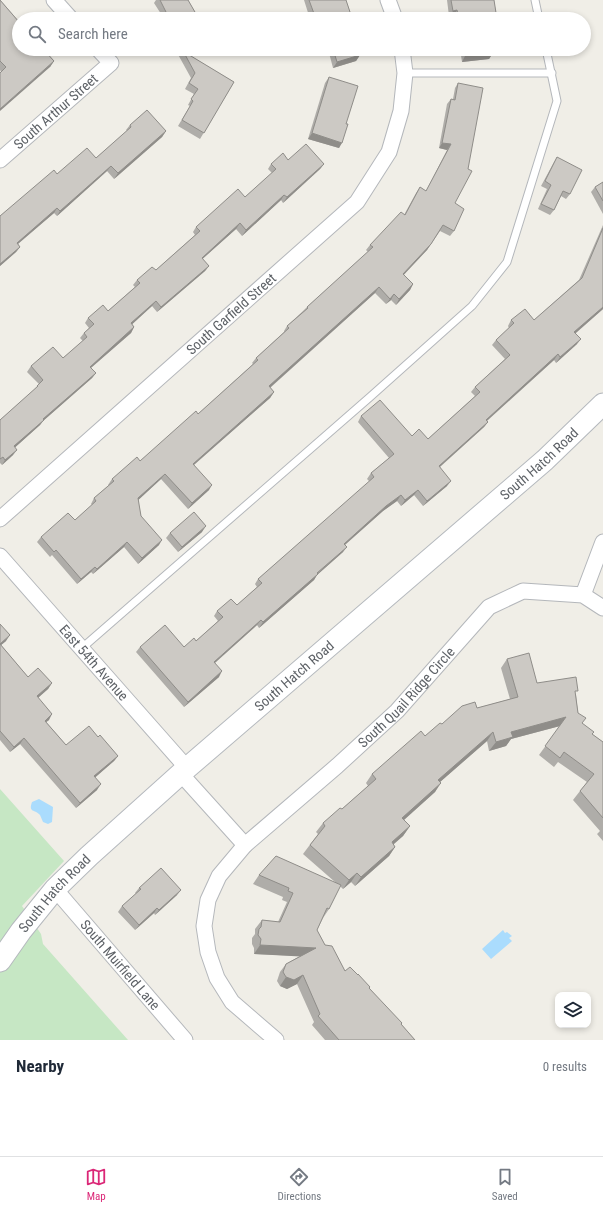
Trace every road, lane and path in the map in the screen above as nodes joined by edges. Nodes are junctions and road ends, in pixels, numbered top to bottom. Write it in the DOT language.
graph roads {
  1 [pos="54,0"];
  2 [pos="388,0"];
  3 [pos="535,0"];
  4 [pos="65,12"];
  5 [pos="392,12"];
  6 [pos="538,12"];
  7 [pos="104,56"];
  8 [pos="403,56"];
  9 [pos="548,56"];
  10 [pos="405,73"];
  11 [pos="552,73"];
  12 [pos="0,160"];
  13 [pos="603,404"];
  14 [pos="0,519"];
  15 [pos="603,542"];
  16 [pos="0,556"];
  17 [pos="583,595"];
  18 [pos="603,608"];
  19 [pos="82,648"];
  20 [pos="184,771"];
  21 [pos="245,845"];
  22 [pos="55,889"];
  23 [pos="0,961"];
  24 [pos="185,1040"];
  25 [pos="276,1040"];
  1 -- 4 [label="street"];
  2 -- 5 [label="street"];
  3 -- 6 [label="lane"];
  7 -- 12 [label="street, South Arthur Street"];
  8 -- 10 [label="street, South Garfield Street"];
  9 -- 11 [label="lane"];
  10 -- 11 [label="lane"];
  10 -- 14 [label="street, South Garfield Street"];
  11 -- 19 [label="lane"];
  13 -- 20 [label="main road, South Hatch Road"];
  15 -- 17 [label="street"];
  16 -- 19 [label="street, East 54th Avenue"];
  17 -- 18 [label="street, South Quail Ridge Circle"];
  17 -- 21 [label="street, South Quail Ridge Circle"];
  19 -- 20 [label="street, East 54th Avenue"];
  20 -- 21 [label="street, East 54th Avenue"];
  20 -- 22 [label="main road, South Hatch Road"];
  21 -- 25 [label="street, South Quail Ridge Circle"];
  22 -- 23 [label="main road, South Hatch Road"];
  22 -- 24 [label="street, South Muirfield Lane"];
}
